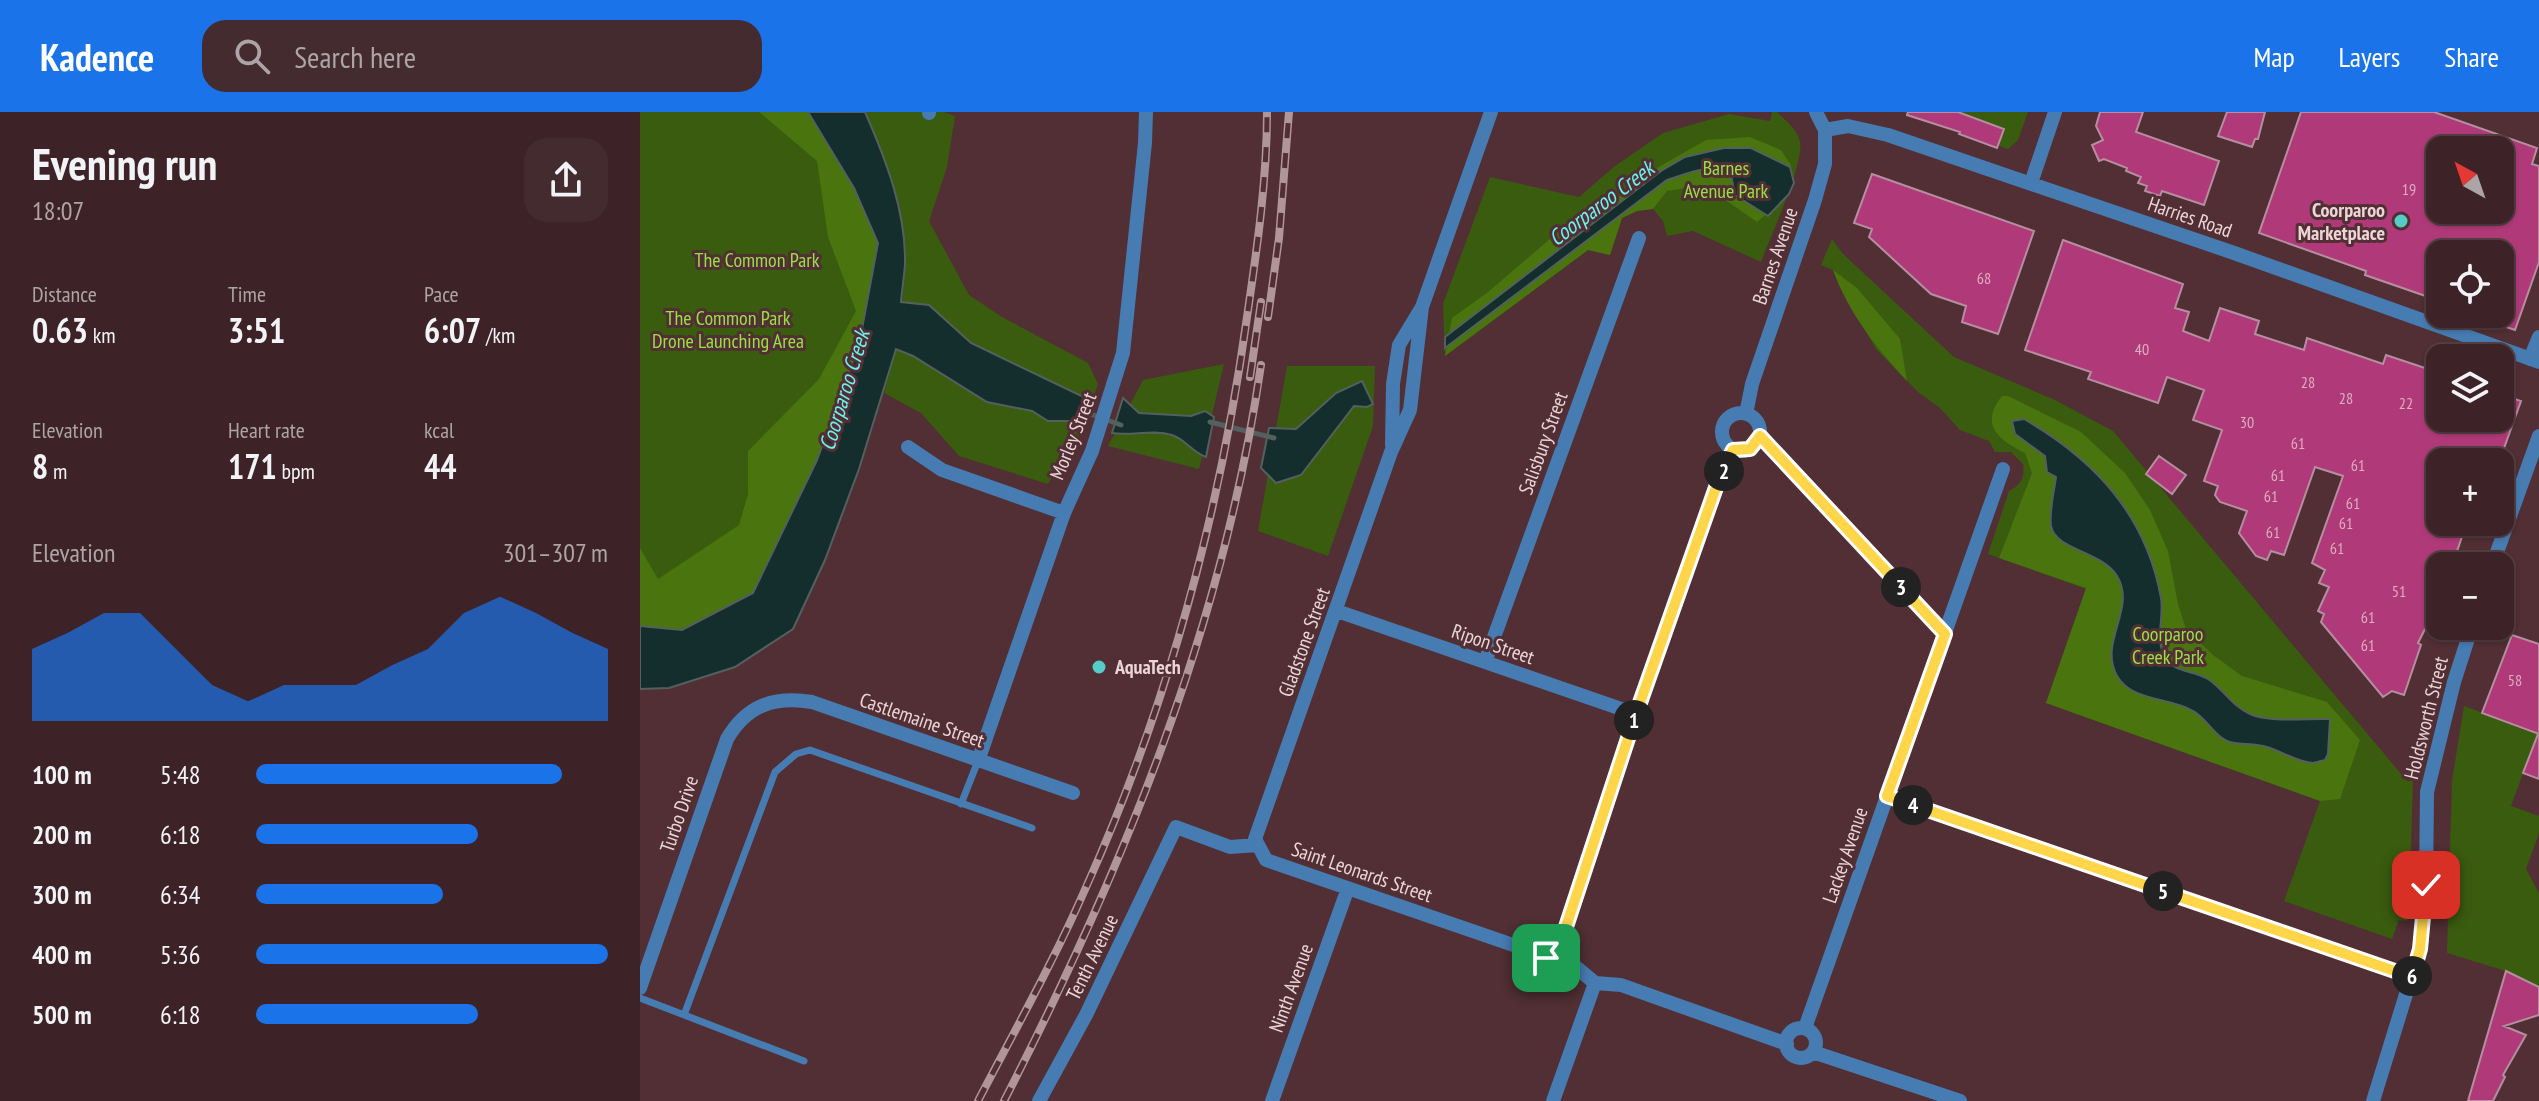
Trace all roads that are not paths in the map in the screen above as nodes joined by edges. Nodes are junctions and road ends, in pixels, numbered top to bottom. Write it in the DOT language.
graph roads {
  1 [pos="1146,112"];
  2 [pos="1491,112"];
  3 [pos="1816,112"];
  4 [pos="2055,112"];
  5 [pos="1825,130"];
  6 [pos="2031,183"];
  7 [pos="1639,238"];
  8 [pos="2539,337"];
  9 [pos="2534,360"];
  10 [pos="1746,414"];
  11 [pos="1760,436"];
  12 [pos="2539,436"];
  13 [pos="908,447"];
  14 [pos="1733,450"];
  15 [pos="2003,469"];
  16 [pos="1064,513"];
  17 [pos="2497,552"];
  18 [pos="1337,611"];
  19 [pos="1945,634"];
  20 [pos="2468,640"];
  21 [pos="1485,662"];
  22 [pos="755,707"];
  23 [pos="1636,714"];
  24 [pos="978,761"];
  25 [pos="1073,793"];
  26 [pos="1887,796"];
  27 [pos="961,804"];
  28 [pos="1032,828"];
  29 [pos="1257,845"];
  30 [pos="1348,888"];
  31 [pos="1561,942"];
  32 [pos="1544,952"];
  33 [pos="1565,958"];
  34 [pos="2412,977"];
  35 [pos="1595,983"];
  36 [pos="640,988"];
  37 [pos="640,998"];
  38 [pos="684,1015"];
  39 [pos="1805,1028"];
  40 [pos="1787,1044"];
  41 [pos="1813,1052"];
  42 [pos="804,1061"];
  43 [pos="1039,1101"];
  44 [pos="1272,1101"];
  45 [pos="1553,1101"];
  46 [pos="1960,1101"];
  47 [pos="2373,1101"];
  1 -- 16 [label="street, Morley Street"];
  2 -- 18 [label="street, Gladstone Street"];
  3 -- 5 [label="street, Barnes Avenue"];
  4 -- 6 [label="street"];
  5 -- 6 [label="street, Harries Road"];
  5 -- 10 [label="street, Barnes Avenue"];
  6 -- 9 [label="street, Harries Road"];
  7 -- 21 [label="street, Salisbury Street"];
  8 -- 9 [label="street"];
  10 -- 11 [label="street"];
  10 -- 14 [label="street"];
  11 -- 14 [label="street"];
  11 -- 19 [label="street"];
  12 -- 17 [label="street"];
  13 -- 16 [label="street"];
  14 -- 23 [label="street"];
  15 -- 19 [label="street, Lackey Avenue"];
  16 -- 24 [label="street, Morley Street"];
  18 -- 21 [label="street, Ripon Street"];
  18 -- 29 [label="street, Gladstone Street"];
  19 -- 26 [label="street, Lackey Avenue"];
  20 -- 34 [label="street, Holdsworth Street"];
  21 -- 23 [label="street, Ripon Street"];
  22 -- 24 [label="street, Castlemaine Street"];
  22 -- 36 [label="street, Turbo Drive"];
  23 -- 31 [label="street"];
  24 -- 25 [label="street, Castlemaine Street"];
  24 -- 27 [label="lane"];
  26 -- 34 [label="street"];
  26 -- 39 [label="street, Lackey Avenue"];
  27 -- 28 [label="lane"];
  27 -- 38 [label="lane"];
  29 -- 30 [label="street, Saint Leonards Street"];
  29 -- 43 [label="street, Tenth Avenue"];
  30 -- 32 [label="street, Saint Leonards Street"];
  30 -- 44 [label="street, Ninth Avenue"];
  31 -- 32 [label="street"];
  31 -- 33 [label="street"];
  32 -- 33 [label="street"];
  33 -- 35 [label="street"];
  34 -- 47 [label="street, Holdsworth Street"];
  35 -- 40 [label="street"];
  35 -- 45 [label="street"];
  37 -- 38 [label="lane"];
  38 -- 42 [label="lane"];
  39 -- 40 [label="street"];
  39 -- 41 [label="street"];
  40 -- 41 [label="street"];
  41 -- 46 [label="street"];
}
